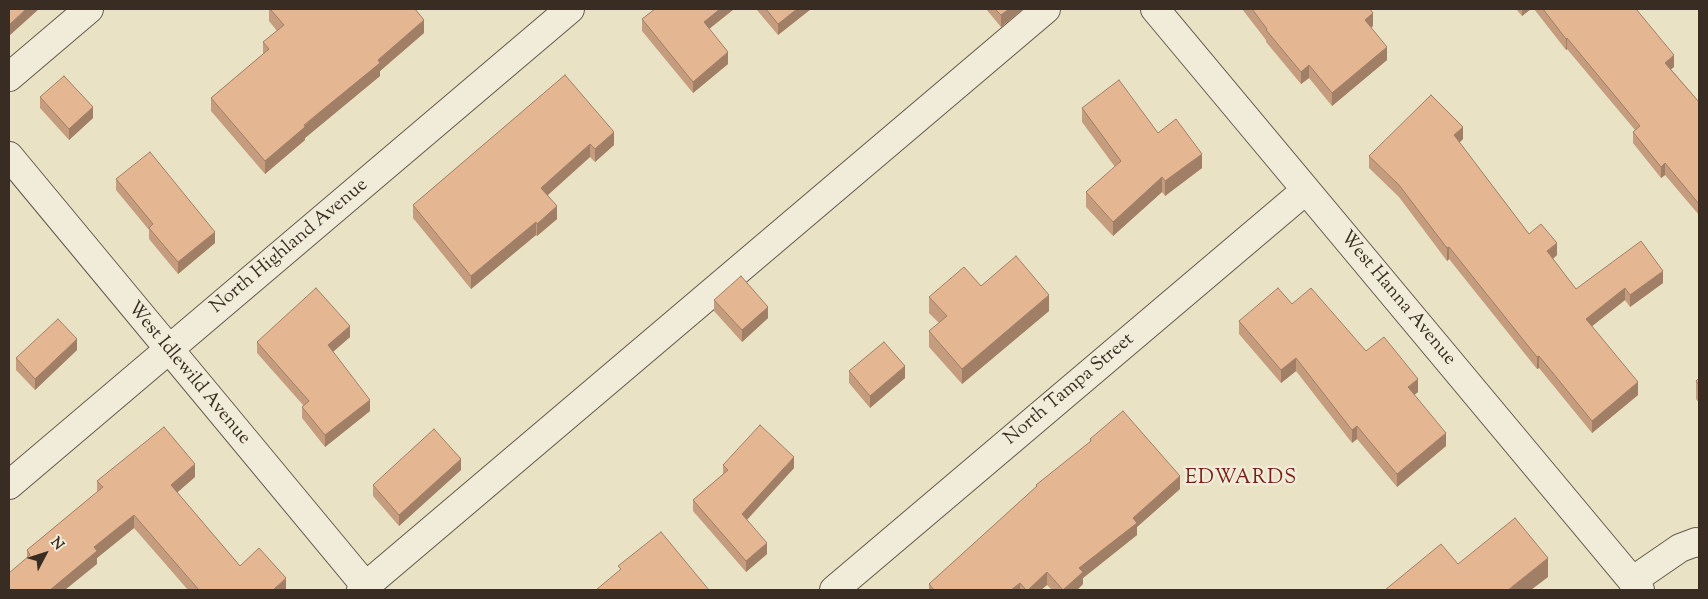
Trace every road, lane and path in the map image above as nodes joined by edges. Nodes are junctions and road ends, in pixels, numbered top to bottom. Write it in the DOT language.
graph roads {
  1 [pos="89,9"];
  2 [pos="570,9"];
  3 [pos="1046,9"];
  4 [pos="1155,9"];
  5 [pos="9,77"];
  6 [pos="9,156"];
  7 [pos="1306,190"];
  8 [pos="168,350"];
  9 [pos="9,485"];
  10 [pos="1699,543"];
  11 [pos="1636,586"];
  12 [pos="365,589"];
  13 [pos="834,590"];
  1 -- 5 [label="street"];
  2 -- 8 [label="street, North Highland Avenue"];
  3 -- 12 [label="street"];
  4 -- 7 [label="street, West Hanna Avenue"];
  6 -- 8 [label="street, West Idlewild Avenue"];
  7 -- 11 [label="street, West Hanna Avenue"];
  7 -- 13 [label="street, North Tampa Street"];
  8 -- 9 [label="street, North Highland Avenue"];
  8 -- 12 [label="street, West Idlewild Avenue"];
  10 -- 11 [label="street"];
}
